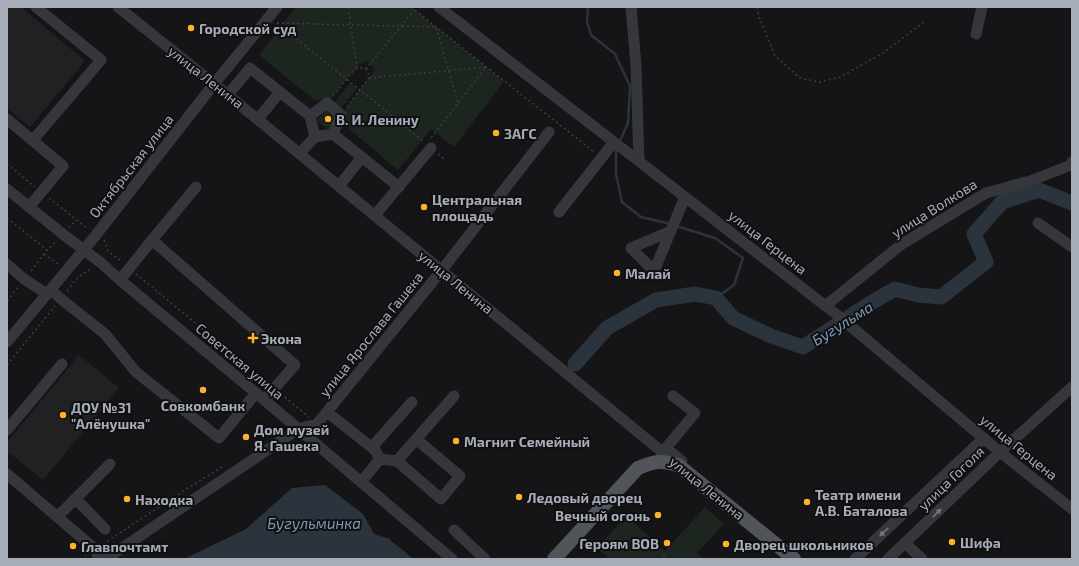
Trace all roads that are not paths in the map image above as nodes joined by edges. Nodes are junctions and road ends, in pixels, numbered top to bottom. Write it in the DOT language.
graph roads {
  1 [pos="36,7"];
  2 [pos="118,7"];
  3 [pos="277,7"];
  4 [pos="438,7"];
  5 [pos="631,7"];
  6 [pos="982,7"];
  7 [pos="976,34"];
  8 [pos="214,84"];
  9 [pos="280,92"];
  10 [pos="226,97"];
  11 [pos="310,116"];
  12 [pos="7,119"];
  13 [pos="258,119"];
  14 [pos="549,132"];
  15 [pos="333,134"];
  16 [pos="315,137"];
  17 [pos="33,140"];
  18 [pos="614,142"];
  19 [pos="428,146"];
  20 [pos="300,153"];
  21 [pos="362,157"];
  22 [pos="639,161"];
  23 [pos="1072,162"];
  24 [pos="339,186"];
  25 [pos="196,187"];
  26 [pos="398,187"];
  27 [pos="7,189"];
  28 [pos="686,197"];
  29 [pos="29,207"];
  30 [pos="559,212"];
  31 [pos="375,215"];
  32 [pos="1038,223"];
  33 [pos="671,231"];
  34 [pos="152,240"];
  35 [pos="1072,247"];
  36 [pos="83,250"];
  37 [pos="7,264"];
  38 [pos="440,273"];
  39 [pos="120,280"];
  40 [pos="49,292"];
  41 [pos="825,306"];
  42 [pos="7,342"];
  43 [pos="62,364"];
  44 [pos="1072,387"];
  45 [pos="454,396"];
  46 [pos="673,396"];
  47 [pos="260,397"];
  48 [pos="412,402"];
  49 [pos="327,412"];
  50 [pos="298,429"];
  51 [pos="7,430"];
  52 [pos="984,438"];
  53 [pos="416,439"];
  54 [pos="372,448"];
  55 [pos="1000,452"];
  56 [pos="380,459"];
  57 [pos="397,461"];
  58 [pos="110,464"];
  59 [pos="678,464"];
  60 [pos="7,474"];
  61 [pos="361,482"];
  62 [pos="76,499"];
  63 [pos="1072,510"];
  64 [pos="57,517"];
  65 [pos="105,529"];
  66 [pos="454,530"];
  67 [pos="905,543"];
  68 [pos="97,554"];
  69 [pos="106,559"];
  70 [pos="452,559"];
  71 [pos="485,559"];
  72 [pos="554,559"];
  73 [pos="794,559"];
  74 [pos="855,559"];
  75 [pos="888,559"];
  76 [pos="922,559"];
  1 -- 17 [label="street"];
  2 -- 8 [label="street, улица Ленина"];
  3 -- 8 [label="street, Октябрьская улица"];
  4 -- 18 [label="street, улица Герцена"];
  5 -- 22 [label="street"];
  6 -- 7 [label="street"];
  8 -- 10 [label="street, улица Ленина"];
  8 -- 36 [label="street, Октябрьская улица"];
  9 -- 10 [label="street"];
  9 -- 11 [label="street"];
  9 -- 13 [label="street"];
  10 -- 13 [label="street, улица Ленина"];
  10 -- 38 [label="street"];
  11 -- 15 [label="street"];
  11 -- 16 [label="street"];
  12 -- 17 [label="street"];
  13 -- 20 [label="street, улица Ленина"];
  14 -- 38 [label="street, улица Ярослава Гашека"];
  15 -- 16 [label="street"];
  15 -- 21 [label="street"];
  16 -- 20 [label="street"];
  17 -- 29 [label="street"];
  18 -- 22 [label="street, улица Герцена"];
  18 -- 30 [label="street"];
  19 -- 26 [label="street"];
  20 -- 24 [label="street, улица Ленина"];
  21 -- 24 [label="street"];
  21 -- 26 [label="street"];
  22 -- 28 [label="street, улица Герцена"];
  23 -- 41 [label="street, улица Волкова"];
  24 -- 31 [label="street, улица Ленина"];
  25 -- 34 [label="street"];
  26 -- 31 [label="street"];
  27 -- 29 [label="street, Советская улица"];
  28 -- 33 [label="street"];
  28 -- 41 [label="street, улица Герцена"];
  29 -- 36 [label="street, Советская улица"];
  31 -- 38 [label="street, улица Ленина"];
  32 -- 35 [label="street"];
  34 -- 39 [label="street"];
  34 -- 47 [label="street"];
  36 -- 39 [label="street, Советская улица"];
  36 -- 40 [label="street, Октябрьская улица"];
  37 -- 40 [label="street"];
  38 -- 49 [label="street, улица Ярослава Гашека"];
  38 -- 59 [label="street, улица Ленина"];
  39 -- 47 [label="street, Советская улица"];
  40 -- 42 [label="street, Октябрьская улица"];
  40 -- 47 [label="street"];
  41 -- 52 [label="street, улица Герцена"];
  43 -- 51 [label="street"];
  44 -- 55 [label="street, улица Гоголя"];
  45 -- 53 [label="street"];
  46 -- 59 [label="street"];
  47 -- 50 [label="street, Советская улица"];
  48 -- 54 [label="street"];
  49 -- 50 [label="street, улица Ярослава Гашека"];
  49 -- 54 [label="street"];
  50 -- 61 [label="street, Советская улица"];
  50 -- 69 [label="street"];
  52 -- 55 [label="street, улица Герцена"];
  52 -- 74 [label="street, улица Гоголя, one-way"];
  53 -- 57 [label="street"];
  53 -- 57 [label="street"];
  54 -- 56 [label="street"];
  55 -- 63 [label="street, улица Герцена"];
  67 -- 55 [label="street, улица Гоголя, one-way"];
  56 -- 57 [label="street"];
  56 -- 61 [label="street"];
  58 -- 62 [label="street"];
  59 -- 72 [label="main road"];
  59 -- 73 [label="main road, улица Ленина"];
  60 -- 64 [label="street"];
  61 -- 70 [label="street, Советская улица"];
  62 -- 64 [label="street"];
  62 -- 65 [label="street"];
  64 -- 68 [label="street"];
  66 -- 71 [label="street"];
  67 -- 75 [label="street, улица Гоголя"];
  67 -- 76 [label="street"];
}
